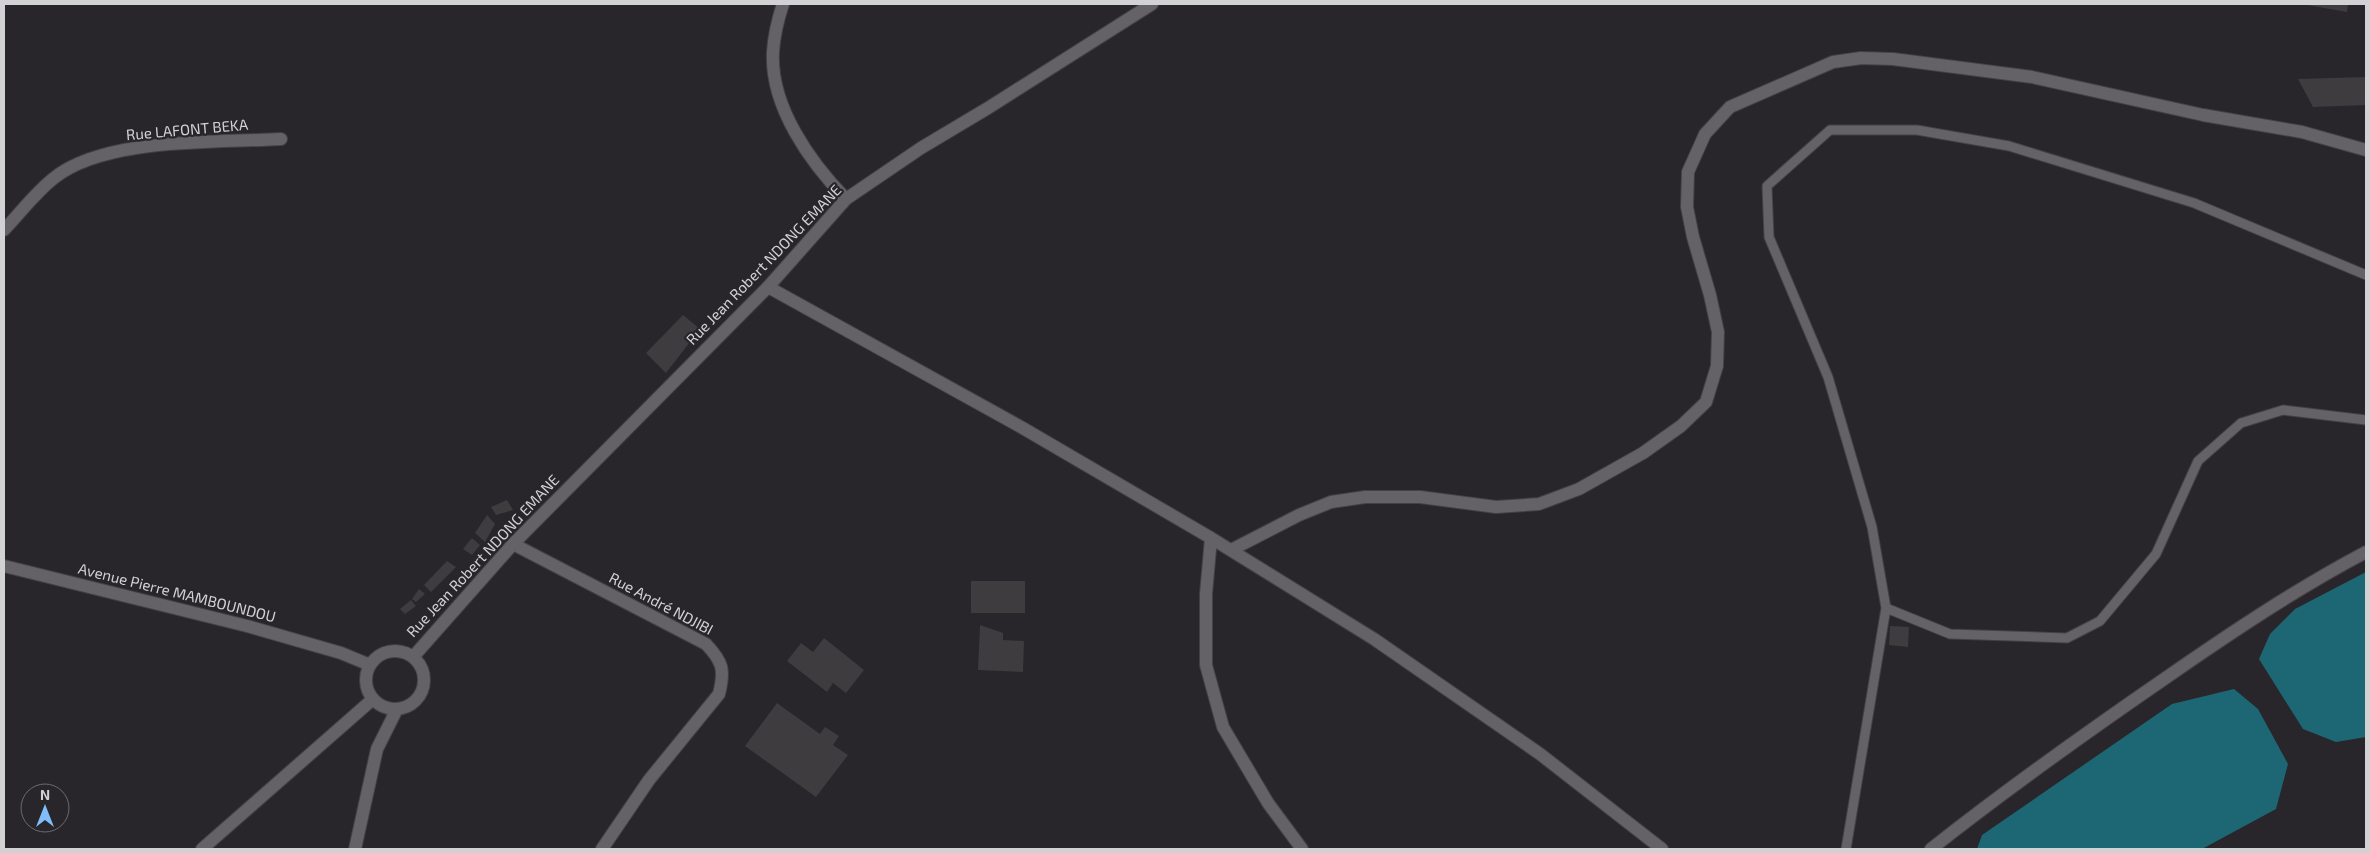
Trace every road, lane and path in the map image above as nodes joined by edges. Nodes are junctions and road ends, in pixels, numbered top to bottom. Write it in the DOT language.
graph roads {
  1 [pos="783,4"];
  2 [pos="1152,4"];
  3 [pos="281,140"];
  4 [pos="2366,150"];
  5 [pos="846,199"];
  6 [pos="4,230"];
  7 [pos="2366,275"];
  8 [pos="768,287"];
  9 [pos="2366,420"];
  10 [pos="1211,538"];
  11 [pos="513,544"];
  12 [pos="1231,550"];
  13 [pos="2366,552"];
  14 [pos="4,566"];
  15 [pos="1886,608"];
  16 [pos="413,657"];
  17 [pos="370,665"];
  18 [pos="373,699"];
  19 [pos="397,709"];
  20 [pos="202,849"];
  21 [pos="356,849"];
  22 [pos="602,849"];
  23 [pos="1302,849"];
  24 [pos="1662,849"];
  25 [pos="1846,849"];
  26 [pos="1931,849"];
  1 -- 5 [label="street"];
  2 -- 5 [label="street, Rue Jean Robert NDONG EMANE"];
  3 -- 6 [label="street, Rue LAFONT BEKA"];
  4 -- 12 [label="street"];
  5 -- 8 [label="street, Rue Jean Robert NDONG EMANE"];
  7 -- 15 [label="lane"];
  8 -- 10 [label="street"];
  8 -- 11 [label="street, Rue Jean Robert NDONG EMANE"];
  9 -- 15 [label="lane"];
  10 -- 12 [label="street"];
  10 -- 23 [label="street"];
  11 -- 16 [label="street, Rue Jean Robert NDONG EMANE"];
  11 -- 22 [label="street, Rue André NDJIBI"];
  12 -- 24 [label="street"];
  13 -- 26 [label="street"];
  14 -- 17 [label="street, Avenue Pierre MAMBOUNDOU"];
  15 -- 25 [label="lane"];
  16 -- 17 [label="street"];
  16 -- 19 [label="street"];
  17 -- 18 [label="street"];
  18 -- 19 [label="street"];
  18 -- 20 [label="street"];
  19 -- 21 [label="street"];
}
